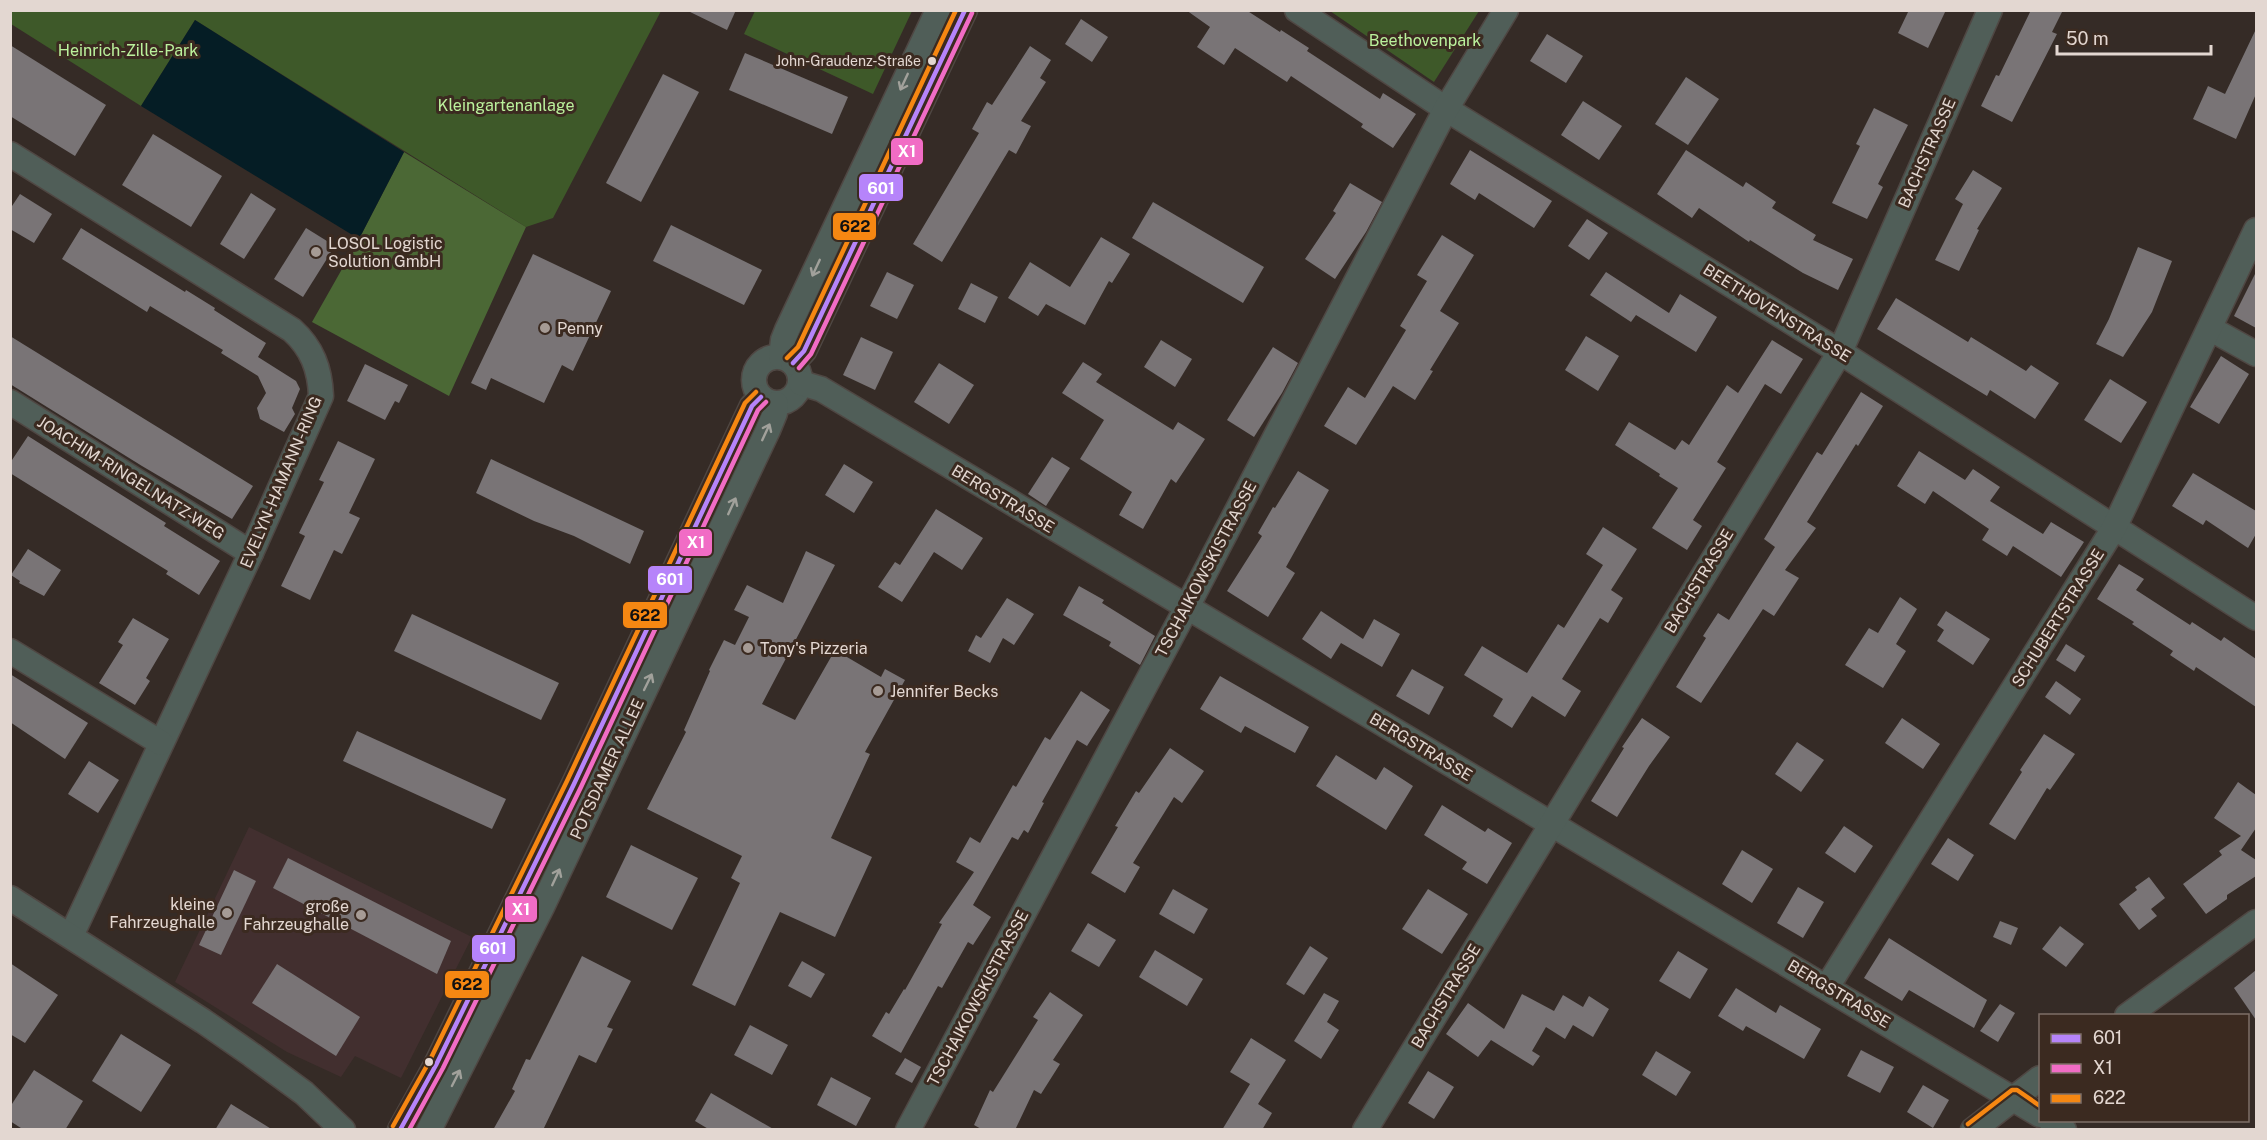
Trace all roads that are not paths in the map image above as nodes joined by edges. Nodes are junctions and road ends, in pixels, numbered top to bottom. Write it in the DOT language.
graph roads {
  1 [pos="938,10"];
  2 [pos="965,10"];
  3 [pos="1297,10"];
  4 [pos="1506,10"];
  5 [pos="1990,10"];
  6 [pos="1446,109"];
  7 [pos="10,154"];
  8 [pos="2256,230"];
  9 [pos="2211,329"];
  10 [pos="1840,352"];
  11 [pos="2256,354"];
  12 [pos="792,368"];
  13 [pos="768,400"];
  14 [pos="10,402"];
  15 [pos="2114,528"];
  16 [pos="251,553"];
  17 [pos="1187,607"];
  18 [pos="2256,618"];
  19 [pos="10,651"];
  20 [pos="160,743"];
  21 [pos="1551,824"];
  22 [pos="10,898"];
  23 [pos="2256,922"];
  24 [pos="71,936"];
  25 [pos="1827,987"];
  26 [pos="2130,1014"];
  27 [pos="2039,1079"];
  28 [pos="2013,1097"];
  29 [pos="2039,1114"];
  30 [pos="343,1130"];
  31 [pos="400,1130"];
  32 [pos="429,1130"];
  33 [pos="908,1130"];
  34 [pos="1365,1130"];
  35 [pos="1973,1130"];
  1 -- 12 [label="street, one-way"];
  2 -- 12 [label="street"];
  3 -- 6 [label="street, BEETHOVENSTRASSE"];
  4 -- 6 [label="street, TSCHAIKOWSKISTRASSE"];
  5 -- 10 [label="street, BACHSTRASSE"];
  6 -- 10 [label="street, BEETHOVENSTRASSE"];
  6 -- 17 [label="street, TSCHAIKOWSKISTRASSE"];
  7 -- 16 [label="street, EVELYN-HAMANN-RING"];
  8 -- 9 [label="street, SCHUBERTSTRASSE"];
  9 -- 11 [label="street"];
  9 -- 15 [label="street, SCHUBERTSTRASSE"];
  10 -- 15 [label="street, BEETHOVENSTRASSE"];
  10 -- 21 [label="street, BACHSTRASSE"];
  12 -- 13 [label="street"];
  12 -- 13 [label="street"];
  12 -- 17 [label="street, BERGSTRASSE"];
  13 -- 31 [label="street, POTSDAMER ALLEE"];
  32 -- 13 [label="street, POTSDAMER ALLEE, one-way"];
  14 -- 16 [label="street, JOACHIM-RINGELNATZ-WEG"];
  15 -- 18 [label="street, BEETHOVENSTRASSE"];
  15 -- 25 [label="street, SCHUBERTSTRASSE"];
  16 -- 20 [label="street, EVELYN-HAMANN-RING"];
  17 -- 21 [label="street, BERGSTRASSE"];
  17 -- 33 [label="street, TSCHAIKOWSKISTRASSE"];
  19 -- 20 [label="street"];
  20 -- 24 [label="street, EVELYN-HAMANN-RING"];
  21 -- 25 [label="street, BERGSTRASSE"];
  21 -- 34 [label="street, BACHSTRASSE"];
  22 -- 24 [label="street"];
  23 -- 26 [label="street"];
  24 -- 30 [label="street"];
  25 -- 28 [label="street, BERGSTRASSE"];
  27 -- 28 [label="street"];
  28 -- 29 [label="street, BERGSTRASSE"];
  28 -- 35 [label="street"];
}
